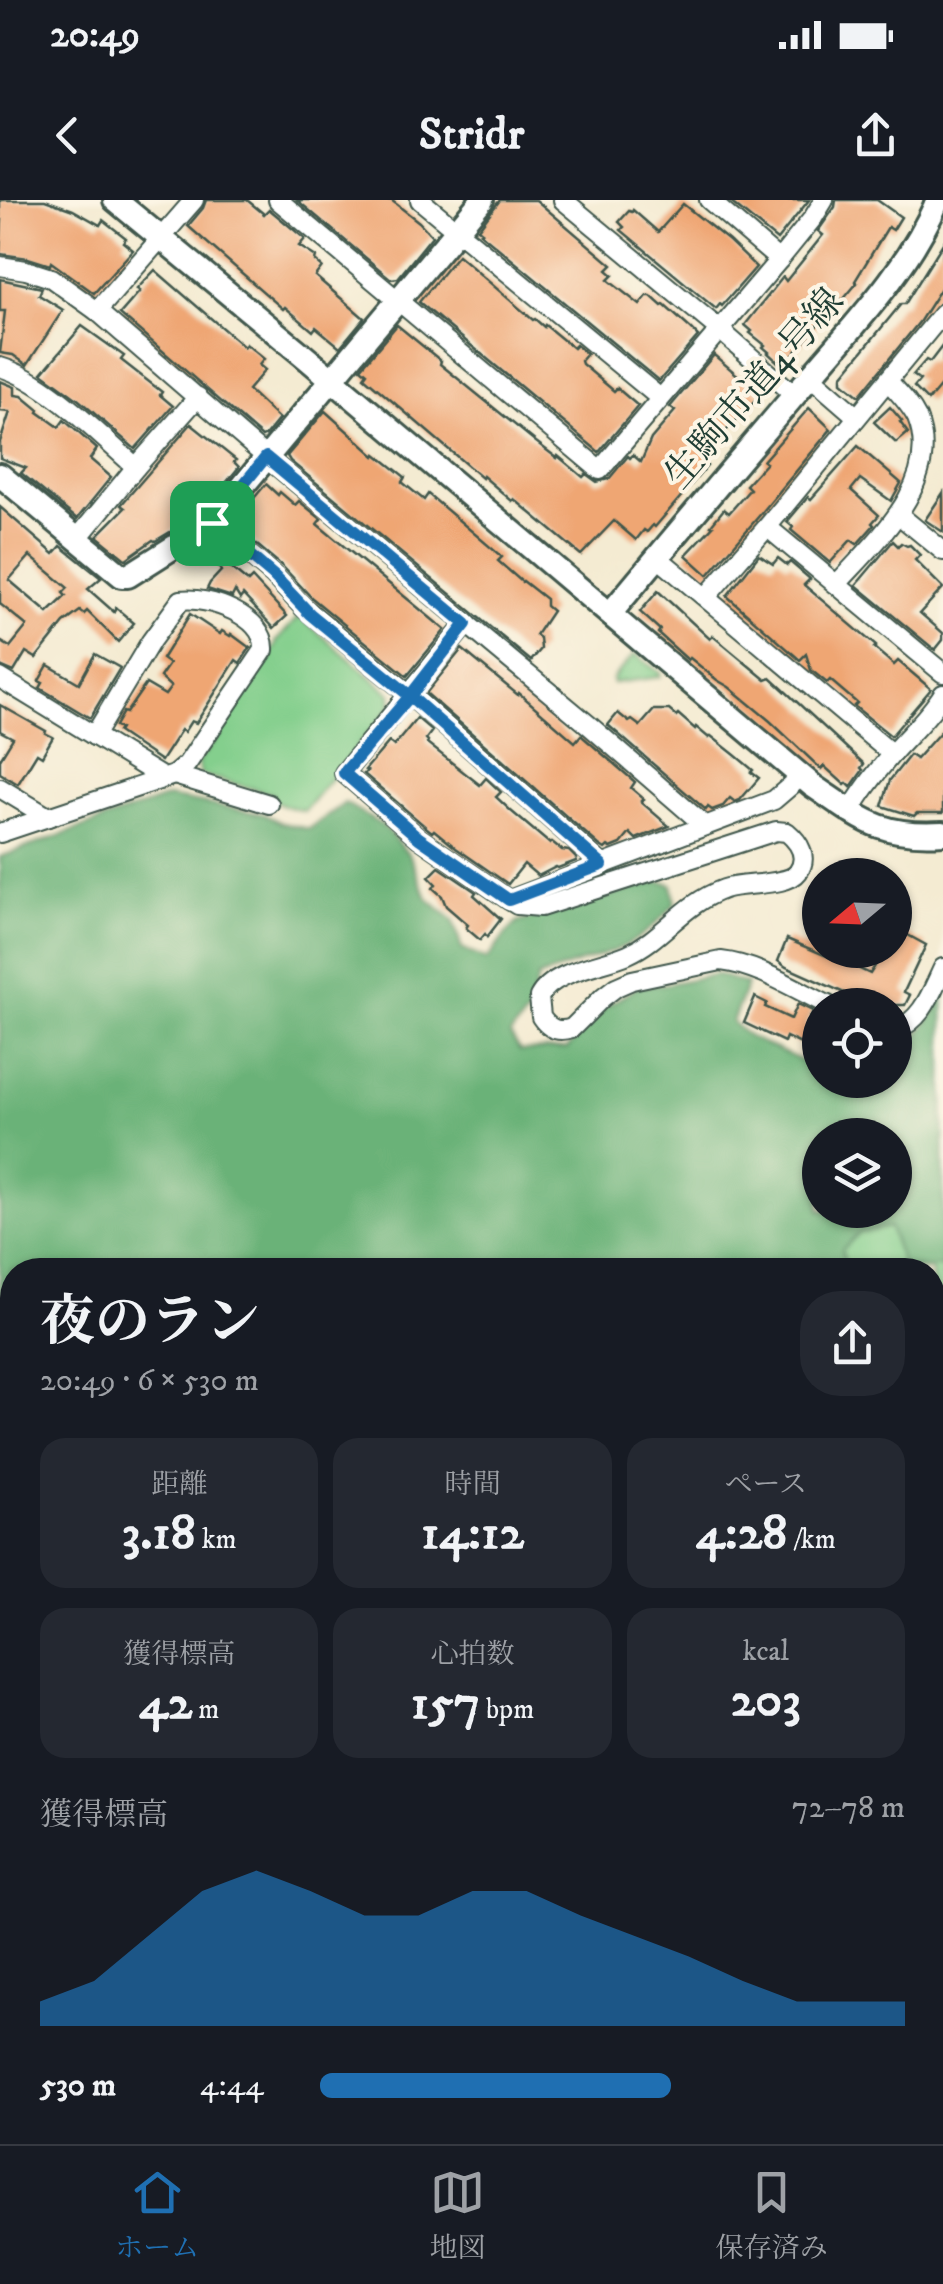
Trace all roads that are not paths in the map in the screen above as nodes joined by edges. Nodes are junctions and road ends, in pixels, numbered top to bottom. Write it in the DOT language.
graph roads {
  1 [pos="115,200"];
  2 [pos="194,200"];
  3 [pos="278,200"];
  4 [pos="420,200"];
  5 [pos="482,200"];
  6 [pos="563,200"];
  7 [pos="709,200"];
  8 [pos="824,200"];
  9 [pos="938,200"];
  10 [pos="456,230"];
  11 [pos="162,238"];
  12 [pos="779,260"];
  13 [pos="0,266"];
  14 [pos="397,300"];
  15 [pos="97,311"];
  16 [pos="943,313"];
  17 [pos="720,330"];
  18 [pos="0,367"];
  19 [pos="810,376"];
  20 [pos="330,380"];
  21 [pos="888,381"];
  22 [pos="198,396"];
  23 [pos="794,396"];
  24 [pos="660,398"];
  25 [pos="856,416"];
  26 [pos="266,457"];
  27 [pos="136,467"];
  28 [pos="0,474"];
  29 [pos="899,515"];
  30 [pos="212,523"];
  31 [pos="767,526"];
  32 [pos="77,538"];
  33 [pos="943,552"];
  34 [pos="658,557"];
  35 [pos="837,584"];
  36 [pos="706,597"];
  37 [pos="610,614"];
  38 [pos="466,624"];
  39 [pos="943,673"];
  40 [pos="0,678"];
  41 [pos="943,694"];
  42 [pos="410,696"];
  43 [pos="94,736"];
  44 [pos="892,754"];
  45 [pos="168,776"];
  46 [pos="802,776"];
  47 [pos="0,788"];
  48 [pos="270,804"];
  49 [pos="849,812"];
  50 [pos="48,817"];
  51 [pos="704,825"];
  52 [pos="943,832"];
  53 [pos="0,834"];
  54 [pos="602,865"];
  55 [pos="509,900"];
  56 [pos="943,968"];
  57 [pos="802,993"];
  58 [pos="912,1021"];
  1 -- 11 [label="street"];
  2 -- 11 [label="street"];
  3 -- 14 [label="street"];
  4 -- 10 [label="street"];
  5 -- 10 [label="street"];
  6 -- 17 [label="street"];
  7 -- 12 [label="street"];
  8 -- 12 [label="street"];
  9 -- 19 [label="street, 生駒市道4号線"];
  10 -- 14 [label="street"];
  10 -- 24 [label="street"];
  11 -- 15 [label="street"];
  11 -- 20 [label="street"];
  12 -- 17 [label="street"];
  13 -- 15 [label="street"];
  14 -- 20 [label="street"];
  14 -- 24 [label="street"];
  15 -- 22 [label="street"];
  16 -- 21 [label="street"];
  17 -- 23 [label="street"];
  17 -- 24 [label="street"];
  18 -- 27 [label="street"];
  19 -- 23 [label="street, 生駒市道4号線"];
  19 -- 25 [label="street"];
  20 -- 26 [label="street"];
  20 -- 37 [label="street"];
  21 -- 25 [label="street"];
  21 -- 29 [label="street"];
  22 -- 26 [label="street"];
  22 -- 27 [label="street"];
  23 -- 34 [label="street, 生駒市道4号線"];
  25 -- 31 [label="street"];
  26 -- 30 [label="street"];
  26 -- 38 [label="street"];
  27 -- 32 [label="street"];
  28 -- 32 [label="street"];
  29 -- 33 [label="street"];
  29 -- 35 [label="street"];
  30 -- 32 [label="street"];
  30 -- 42 [label="street"];
  31 -- 35 [label="street"];
  31 -- 36 [label="street"];
  34 -- 36 [label="street"];
  34 -- 37 [label="street, 生駒市道4号線"];
  35 -- 39 [label="street"];
  36 -- 44 [label="street"];
  37 -- 46 [label="street"];
  38 -- 42 [label="street"];
  38 -- 51 [label="street"];
  40 -- 43 [label="street"];
  41 -- 44 [label="street"];
  42 -- 54 [label="street"];
  42 -- 55 [label="street"];
  43 -- 45 [label="street"];
  43 -- 45 [label="street"];
  44 -- 49 [label="street"];
  45 -- 48 [label="street"];
  45 -- 50 [label="street"];
  46 -- 49 [label="street"];
  46 -- 51 [label="street"];
  47 -- 50 [label="street"];
  49 -- 52 [label="street"];
  50 -- 53 [label="street"];
  51 -- 54 [label="street"];
  54 -- 55 [label="street"];
  55 -- 57 [label="street"];
  56 -- 58 [label="street"];
}
